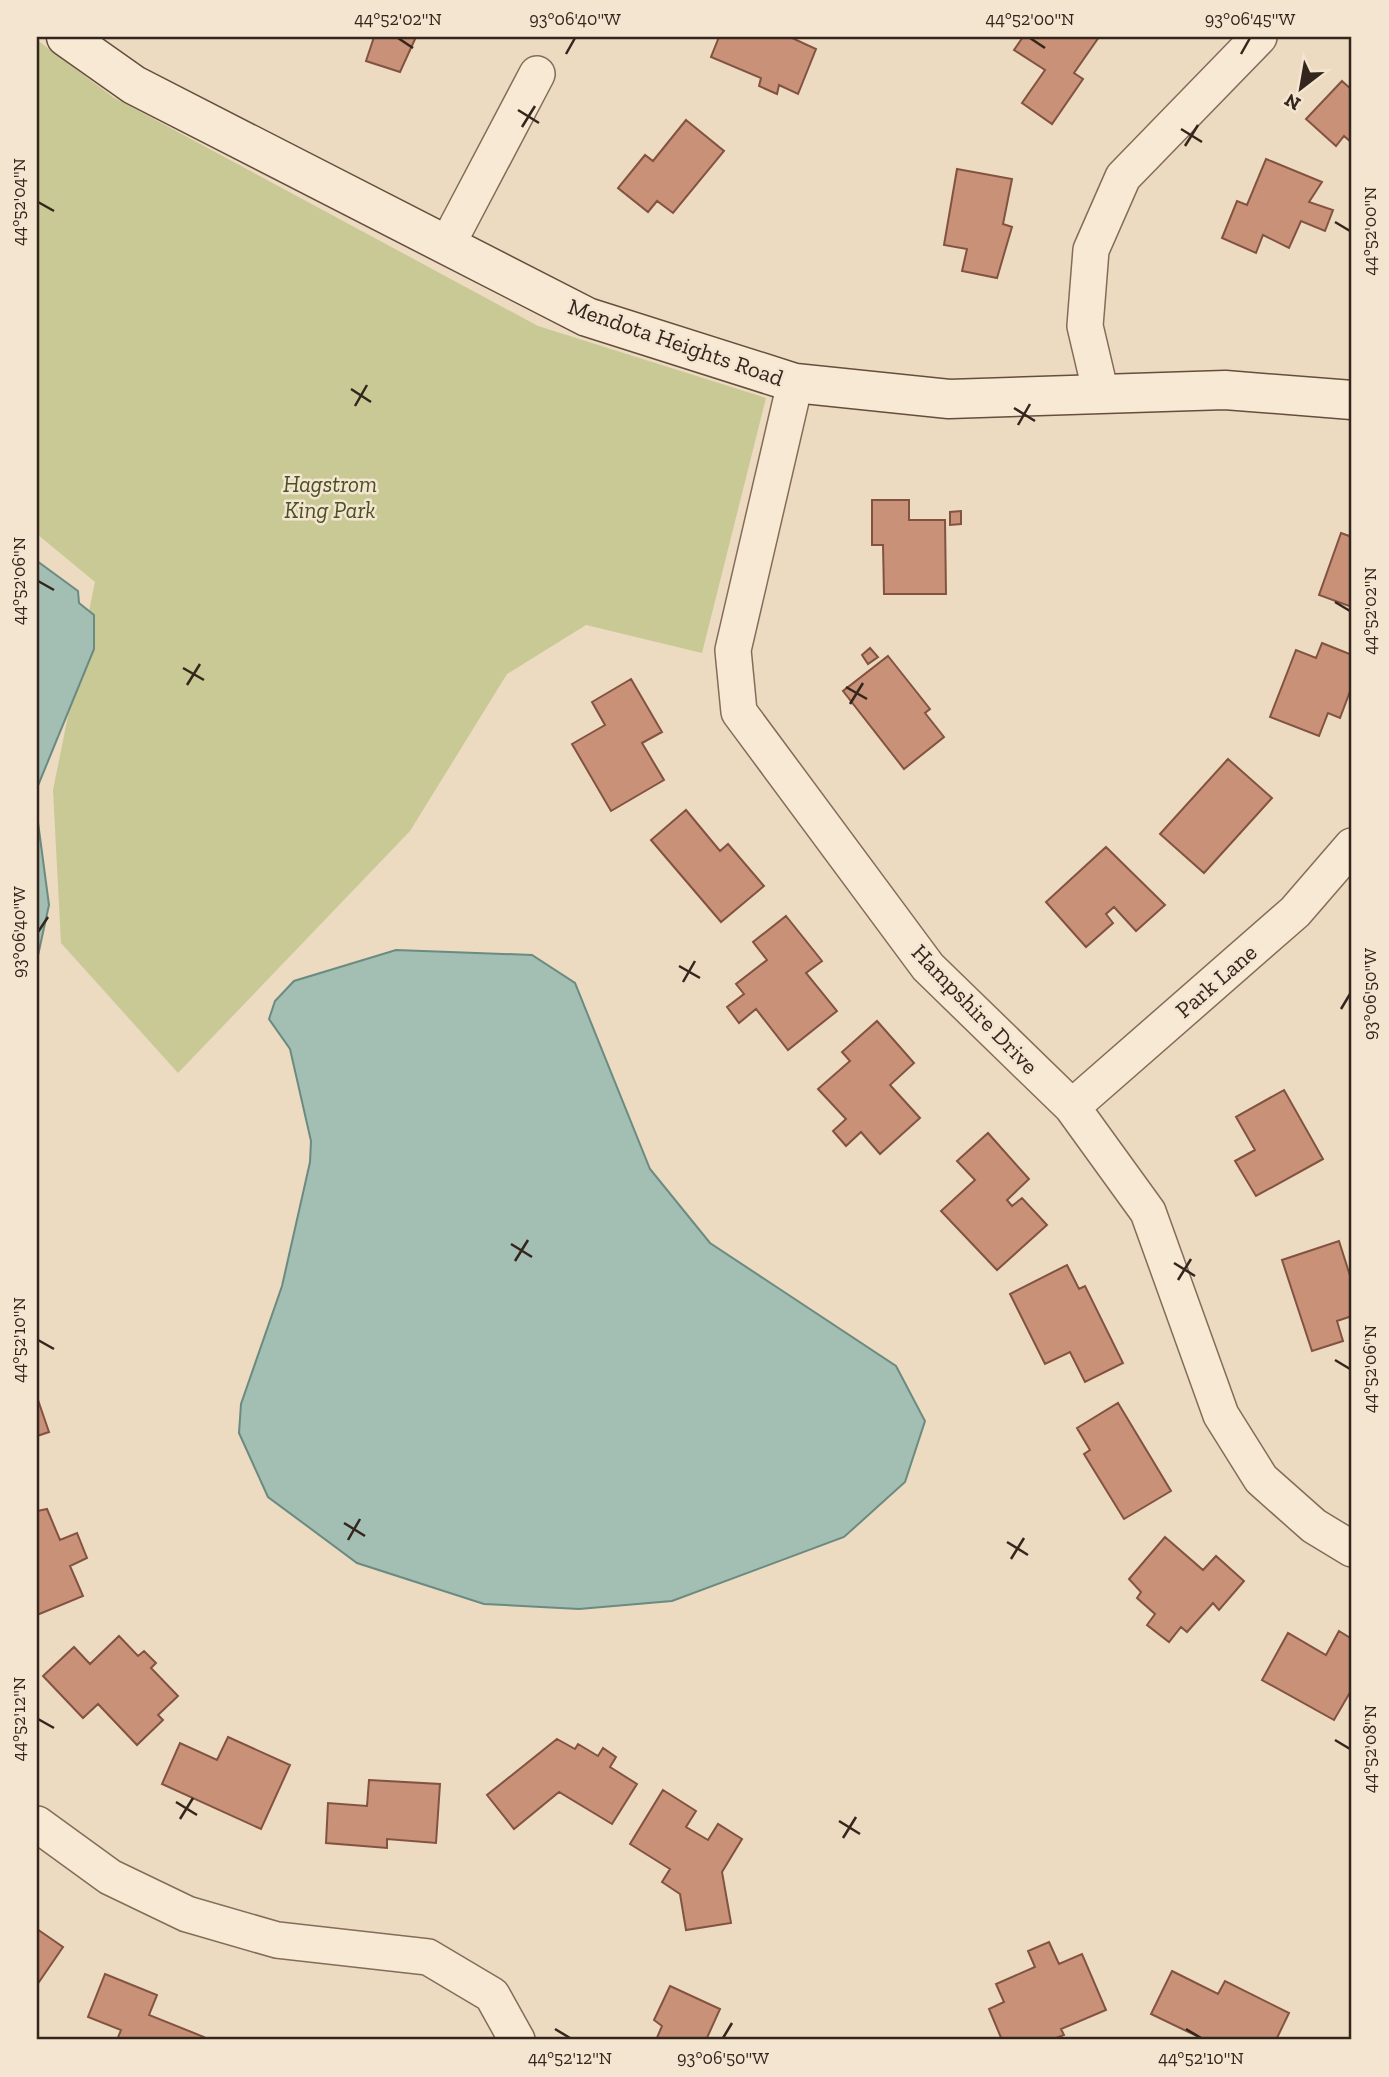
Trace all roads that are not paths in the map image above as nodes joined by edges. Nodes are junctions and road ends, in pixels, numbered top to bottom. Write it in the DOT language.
graph roads {
  1 [pos="66,37"];
  2 [pos="1259,37"];
  3 [pos="537,74"];
  4 [pos="447,245"];
  5 [pos="795,383"];
  6 [pos="1101,394"];
  7 [pos="1352,400"];
  8 [pos="1352,846"];
  9 [pos="1072,1107"];
  10 [pos="1352,1549"];
  11 [pos="37,1824"];
  12 [pos="517,2040"];
  1 -- 4 [label="street, Mendota Heights Road"];
  2 -- 6 [label="street"];
  3 -- 4 [label="street"];
  4 -- 5 [label="street, Mendota Heights Road"];
  5 -- 6 [label="street, Mendota Heights Road"];
  5 -- 9 [label="street, Hampshire Drive"];
  6 -- 7 [label="street, Mendota Heights Road"];
  8 -- 9 [label="street, Park Lane"];
  9 -- 10 [label="street, Hampshire Drive"];
  11 -- 12 [label="street"];
}
